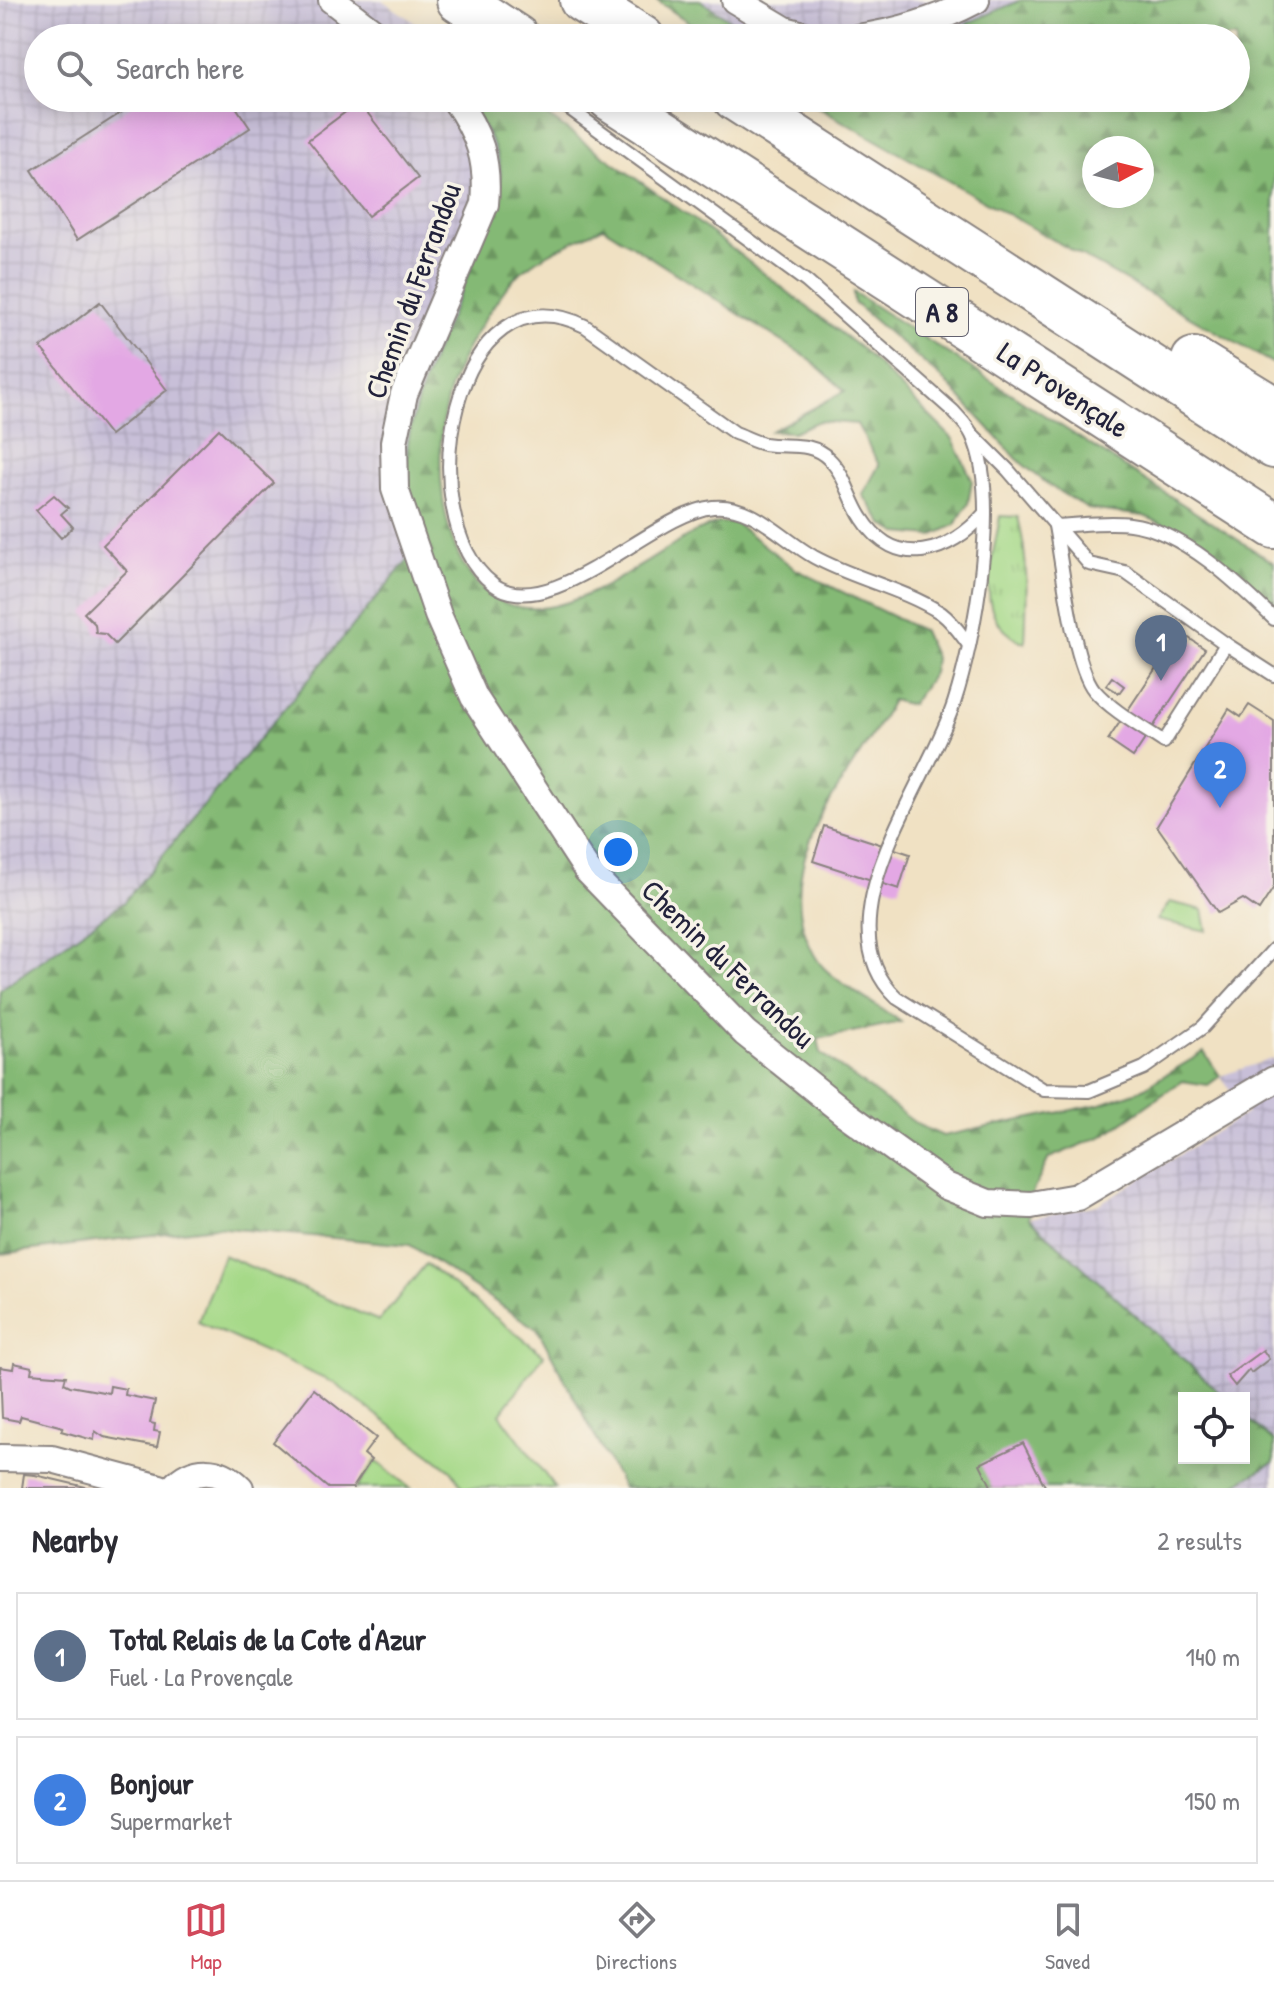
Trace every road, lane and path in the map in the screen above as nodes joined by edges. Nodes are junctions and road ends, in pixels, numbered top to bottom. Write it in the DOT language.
graph roads {
  1 [pos="332,0"];
  2 [pos="438,0"];
  3 [pos="459,0"];
  4 [pos="582,0"];
  5 [pos="735,0"];
  6 [pos="976,0"];
  7 [pos="363,24"];
  8 [pos="466,24"];
  9 [pos="496,24"];
  10 [pos="620,24"];
  11 [pos="775,24"];
  12 [pos="920,24"];
  13 [pos="464,112"];
  14 [pos="574,112"];
  15 [pos="632,112"];
  16 [pos="757,112"];
  17 [pos="781,127"];
  18 [pos="1274,409"];
  19 [pos="971,433"];
  20 [pos="1274,446"];
  21 [pos="985,513"];
  22 [pos="1055,526"];
  23 [pos="1274,526"];
  24 [pos="1274,619"];
  25 [pos="1226,644"];
  26 [pos="969,645"];
  27 [pos="1274,675"];
  28 [pos="1274,949"];
  29 [pos="1274,1080"];
  30 [pos="0,1458"];
  31 [pos="160,1488"];
  32 [pos="173,1488"];
  33 [pos="240,1488"];
  1 -- 7 [label="street"];
  2 -- 8 [label="highway"];
  3 -- 9 [label="highway"];
  4 -- 10 [label="highway"];
  5 -- 11 [label="street"];
  6 -- 12 [label="street"];
  13 -- 29 [label="street, Chemin du Ferrandou"];
  14 -- 19 [label="lane"];
  15 -- 23 [label="highway, La Provençale / A 8"];
  16 -- 17 [label="highway, A 8"];
  17 -- 18 [label="highway"];
  17 -- 20 [label="highway, A 8"];
  19 -- 21 [label="lane"];
  19 -- 22 [label="lane"];
  21 -- 26 [label="lane"];
  21 -- 26 [label="lane"];
  22 -- 24 [label="lane"];
  22 -- 25 [label="lane"];
  22 -- 25 [label="lane"];
  25 -- 27 [label="lane"];
  26 -- 28 [label="lane"];
  30 -- 31 [label="street"];
  32 -- 33 [label="street"];
}
